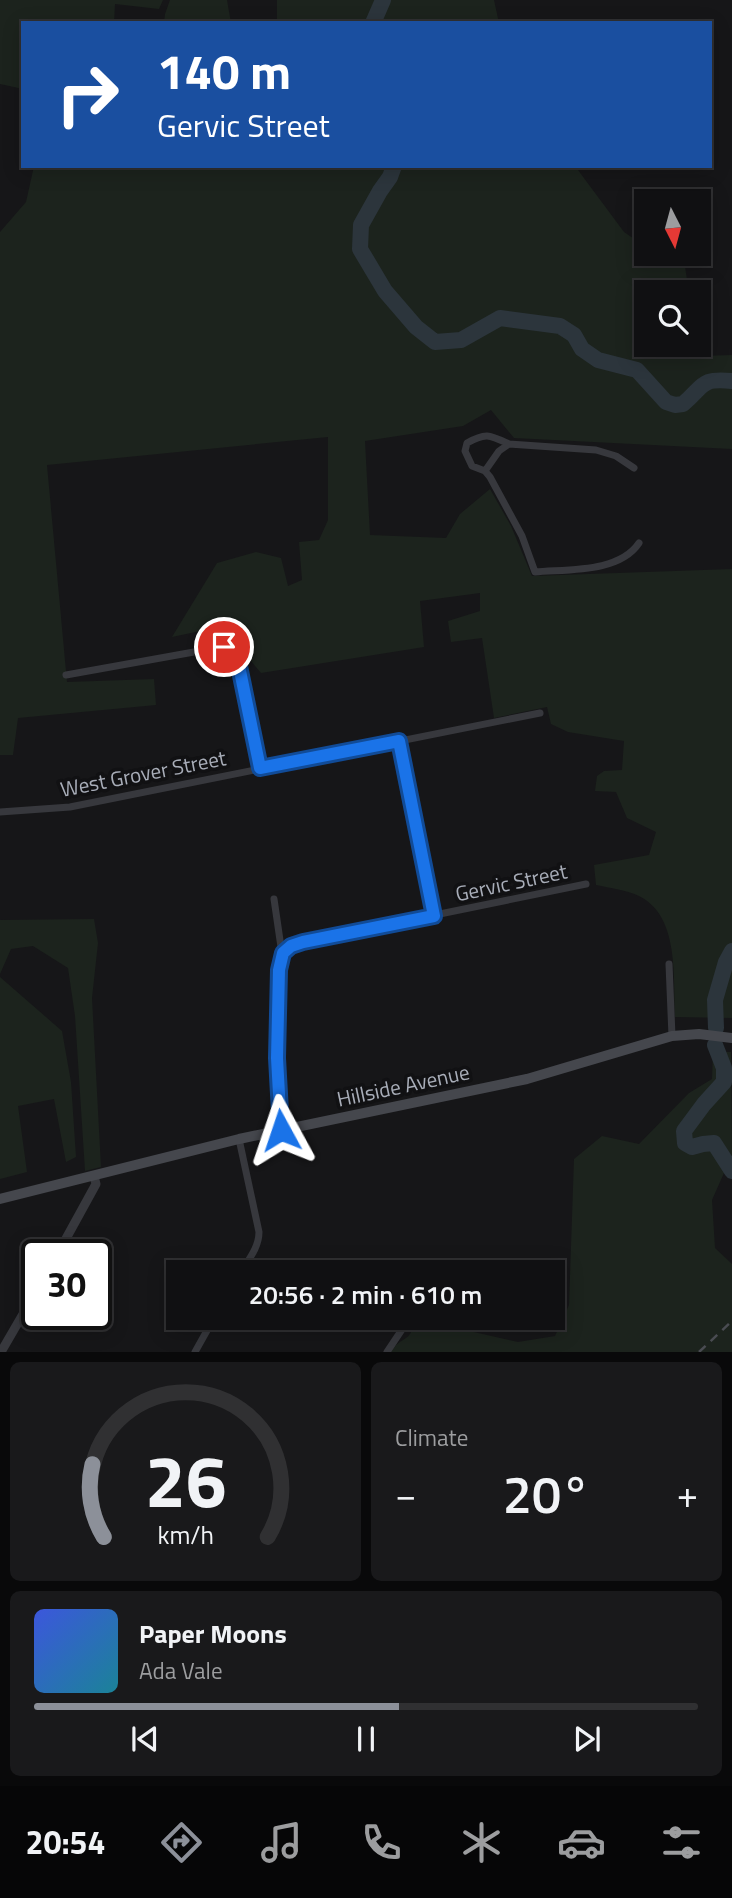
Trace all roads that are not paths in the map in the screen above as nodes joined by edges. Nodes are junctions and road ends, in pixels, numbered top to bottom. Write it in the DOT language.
graph roads {
  1 [pos="509,444"];
  2 [pos="634,468"];
  3 [pos="485,471"];
  4 [pos="639,544"];
  5 [pos="66,675"];
  6 [pos="540,713"];
  7 [pos="399,741"];
  8 [pos="260,768"];
  9 [pos="0,812"];
  10 [pos="586,884"];
  11 [pos="274,899"];
  12 [pos="434,916"];
  13 [pos="282,954"];
  14 [pos="670,964"];
  15 [pos="672,1037"];
  16 [pos="728,1037"];
  17 [pos="281,1130"];
  18 [pos="239,1139"];
  19 [pos="94,1176"];
  20 [pos="0,1199"];
  21 [pos="66,1239"];
  22 [pos="249,1260"];
  23 [pos="21,1318"];
  24 [pos="207,1330"];
  25 [pos="402,1330"];
  26 [pos="1,1352"];
  27 [pos="195,1352"];
  28 [pos="387,1352"];
  1 -- 2 [label="street"];
  1 -- 3 [label="street"];
  1 -- 3 [label="street"];
  3 -- 4 [label="street"];
  5 -- 8 [label="street"];
  6 -- 7 [label="street, West Grover Street"];
  7 -- 8 [label="street, West Grover Street"];
  7 -- 12 [label="street"];
  8 -- 9 [label="street, West Grover Street"];
  10 -- 12 [label="street, Gervic Street"];
  11 -- 13 [label="street"];
  12 -- 13 [label="street, Gervic Street"];
  13 -- 17 [label="street"];
  14 -- 15 [label="street"];
  15 -- 16 [label="main road, Hillside Avenue"];
  15 -- 17 [label="main road, Hillside Avenue"];
  17 -- 18 [label="main road, Hillside Avenue"];
  18 -- 19 [label="main road, Hillside Avenue"];
  18 -- 22 [label="street"];
  19 -- 20 [label="main road, Hillside Avenue"];
  19 -- 21 [label="street"];
  23 -- 26 [label="street"];
  24 -- 27 [label="street"];
  25 -- 28 [label="street"];
}
